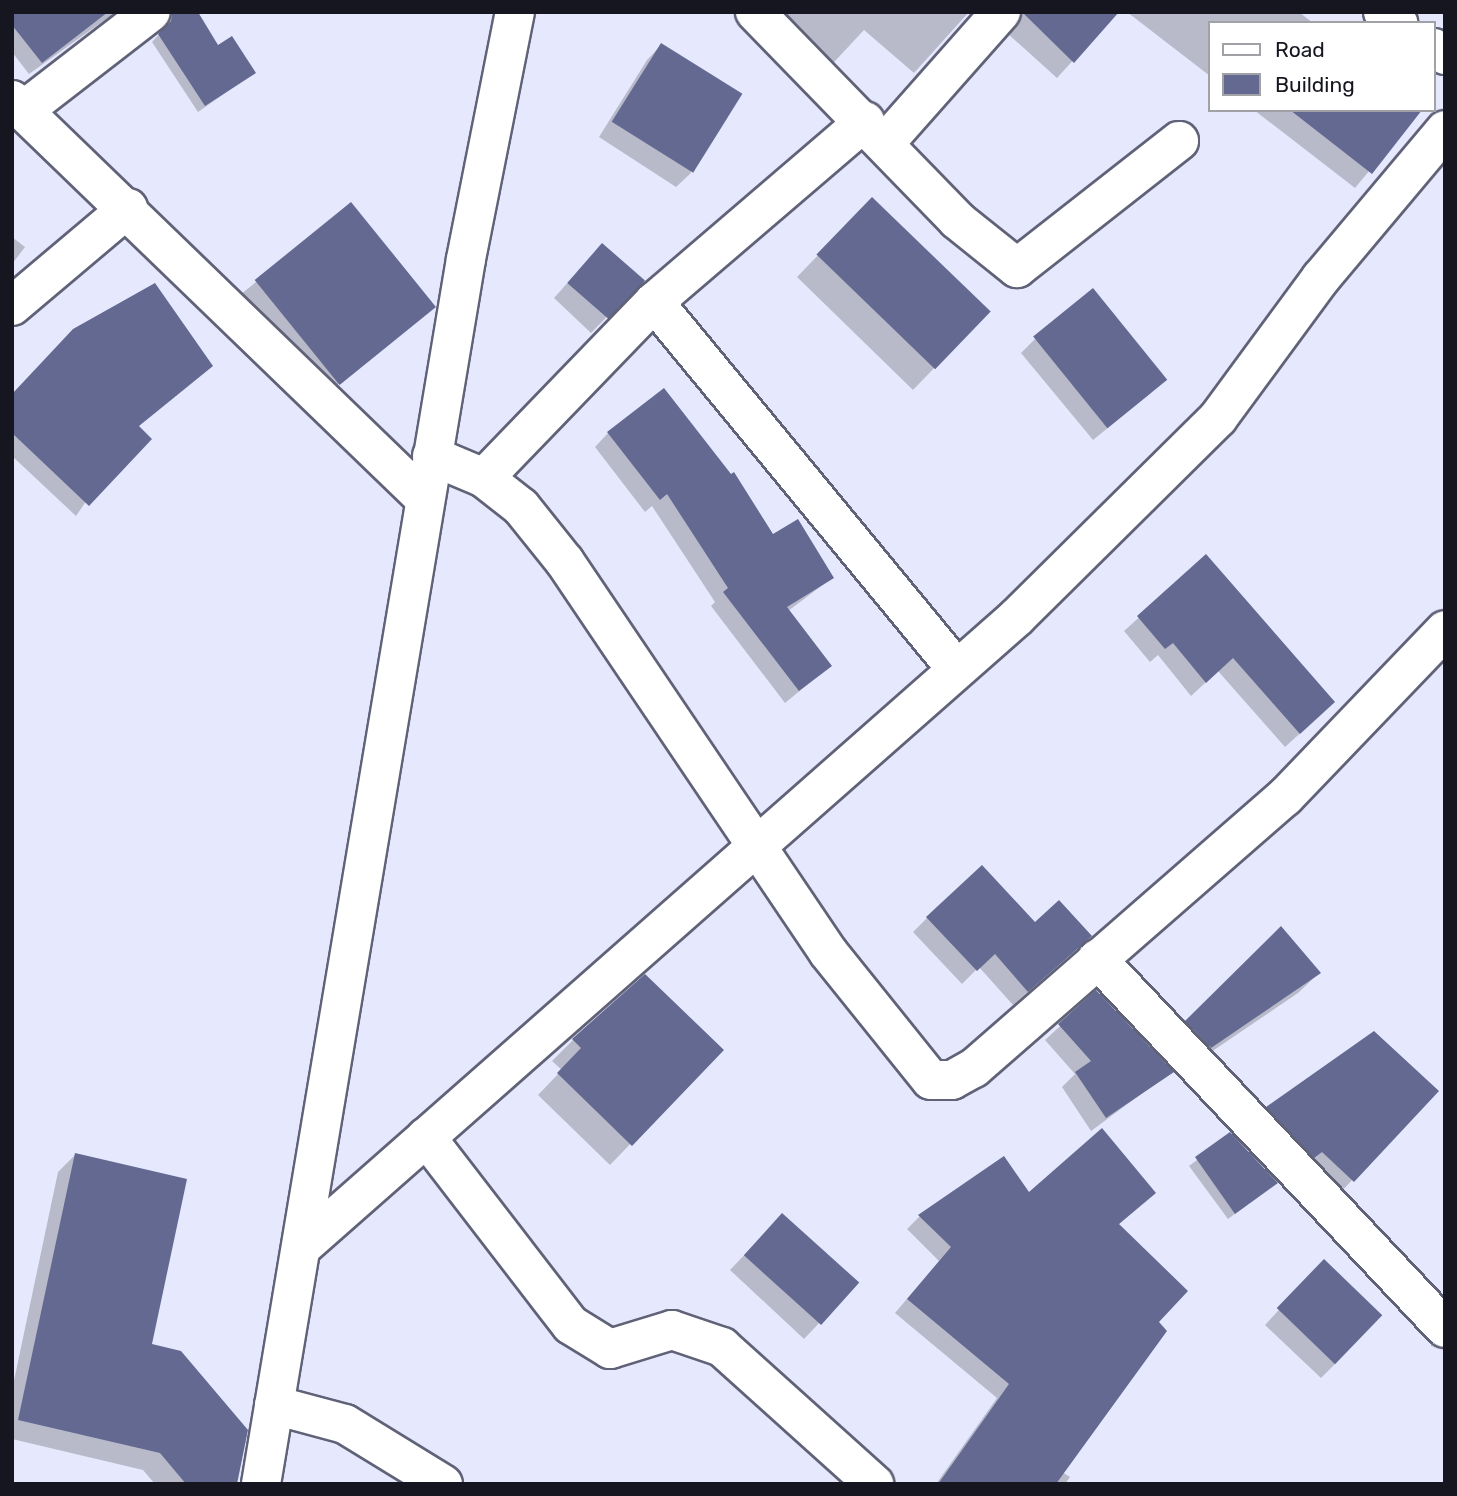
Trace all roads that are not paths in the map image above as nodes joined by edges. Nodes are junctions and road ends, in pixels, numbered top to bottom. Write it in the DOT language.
graph roads {
  1 [pos="151,12"];
  2 [pos="514,12"];
  3 [pos="755,12"];
  4 [pos="1001,12"];
  5 [pos="18,105"];
  6 [pos="1445,130"];
  7 [pos="875,132"];
  8 [pos="1179,141"];
  9 [pos="128,208"];
  10 [pos="654,302"];
  11 [pos="12,306"];
  12 [pos="432,456"];
  13 [pos="484,478"];
  14 [pos="425,499"];
  15 [pos="1445,630"];
  16 [pos="957,669"];
  17 [pos="755,844"];
  18 [pos="1097,959"];
  19 [pos="426,1137"];
  20 [pos="303,1246"];
  21 [pos="1445,1328"];
  22 [pos="274,1405"];
  23 [pos="261,1484"];
  24 [pos="443,1484"];
  25 [pos="874,1484"];
  1 -- 5 [label="street"];
  2 -- 12 [label="street"];
  3 -- 7 [label="street"];
  4 -- 7 [label="street"];
  5 -- 9 [label="street"];
  6 -- 16 [label="street"];
  7 -- 8 [label="street"];
  7 -- 10 [label="street"];
  9 -- 11 [label="street"];
  9 -- 14 [label="street"];
  10 -- 13 [label="street"];
  10 -- 16 [label="street"];
  12 -- 13 [label="street"];
  12 -- 14 [label="street"];
  13 -- 17 [label="street"];
  14 -- 20 [label="street"];
  15 -- 18 [label="street"];
  16 -- 17 [label="street"];
  17 -- 18 [label="street"];
  17 -- 19 [label="street"];
  18 -- 21 [label="street"];
  19 -- 20 [label="street"];
  19 -- 25 [label="street"];
  20 -- 22 [label="street"];
  22 -- 23 [label="street"];
  22 -- 24 [label="street"];
}
